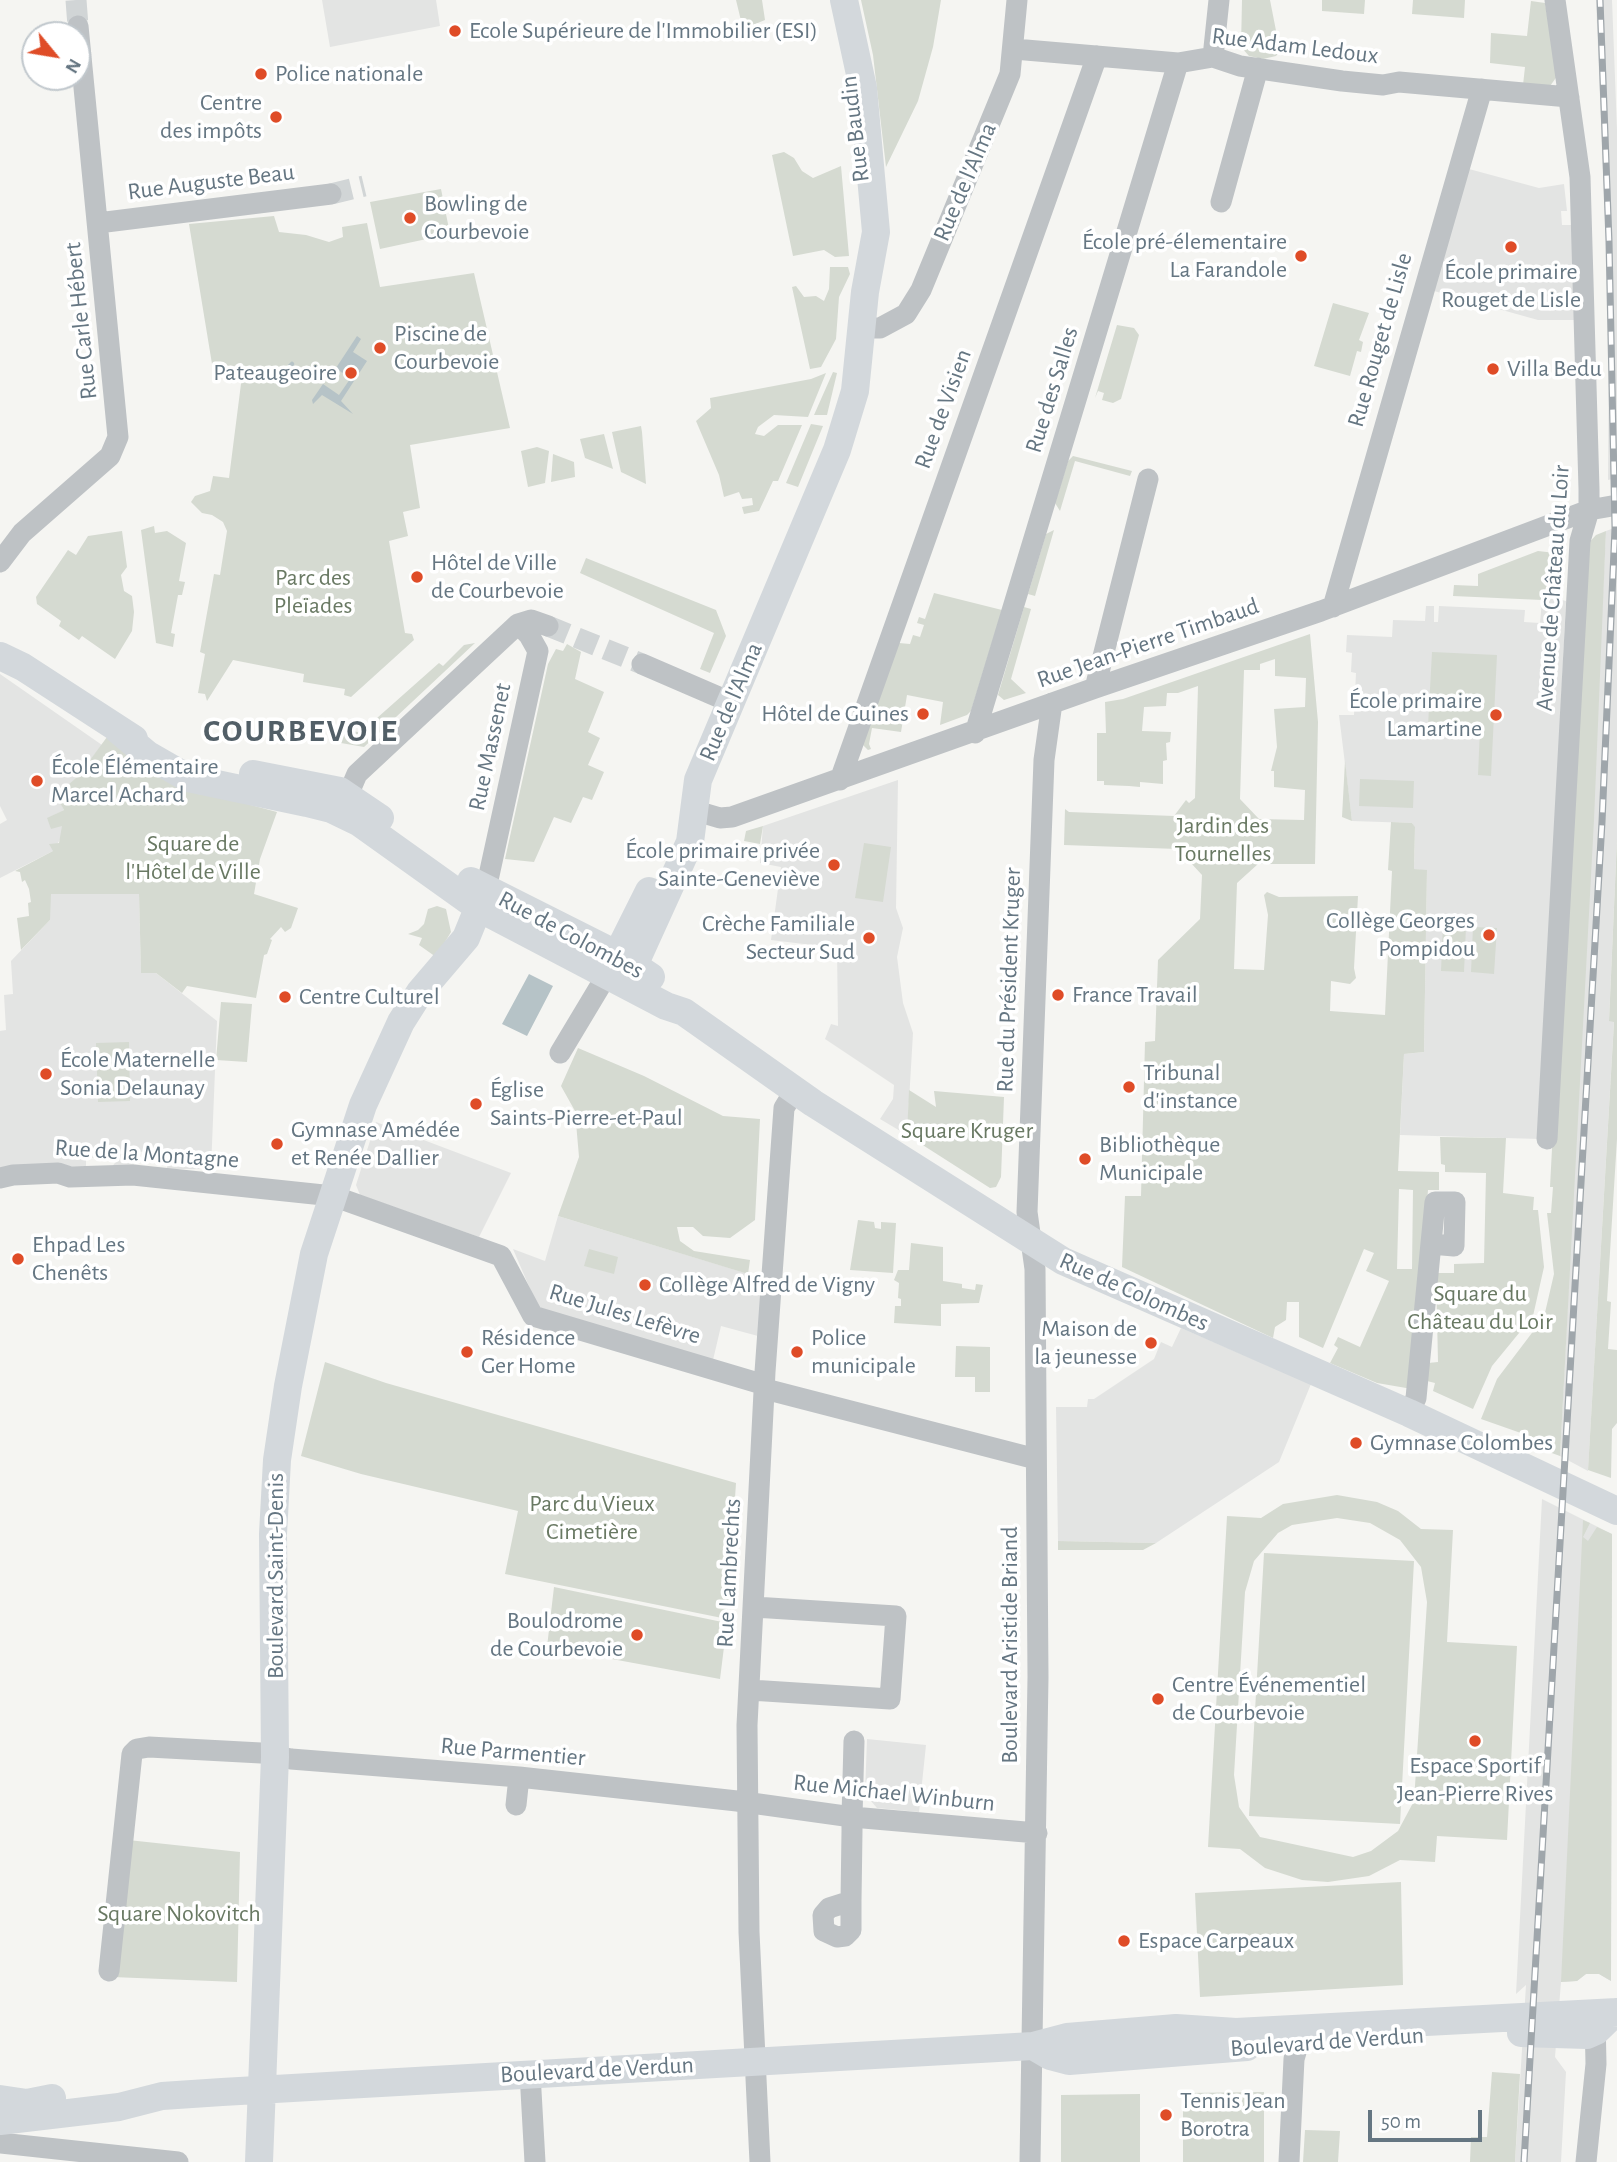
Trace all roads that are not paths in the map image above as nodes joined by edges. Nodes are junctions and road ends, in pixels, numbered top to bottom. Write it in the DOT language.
graph roads {
  1 [pos="831,0"];
  2 [pos="844,0"];
  3 [pos="1017,0"];
  4 [pos="1219,0"];
  5 [pos="1555,0"];
  6 [pos="1014,49"];
  7 [pos="1097,56"];
  8 [pos="1213,57"];
  9 [pos="1178,63"];
  10 [pos="1258,68"];
  11 [pos="1482,89"];
  12 [pos="85,91"];
  13 [pos="1569,97"];
  14 [pos="331,194"];
  15 [pos="1221,202"];
  16 [pos="98,223"];
  17 [pos="872,259"];
  18 [pos="862,328"];
  19 [pos="824,479"];
  20 [pos="1148,479"];
  21 [pos="1617,505"];
  22 [pos="1589,510"];
  23 [pos="0,562"];
  24 [pos="1333,607"];
  25 [pos="518,624"];
  26 [pos="548,626"];
  27 [pos="0,639"];
  28 [pos="12,662"];
  29 [pos="642,664"];
  30 [pos="1095,688"];
  31 [pos="730,702"];
  32 [pos="1052,704"];
  33 [pos="1026,713"];
  34 [pos="975,733"];
  35 [pos="1044,760"];
  36 [pos="840,780"];
  37 [pos="346,805"];
  38 [pos="693,810"];
  39 [pos="483,898"];
  40 [pos="622,969"];
  41 [pos="560,1053"];
  42 [pos="795,1090"];
  43 [pos="1546,1139"];
  44 [pos="0,1178"];
  45 [pos="333,1196"];
  46 [pos="1033,1244"];
  47 [pos="1431,1244"];
  48 [pos="501,1256"];
  49 [pos="765,1387"];
  50 [pos="1409,1413"];
  51 [pos="1036,1459"];
  52 [pos="1617,1511"];
  53 [pos="754,1607"];
  54 [pos="750,1690"];
  55 [pos="854,1741"];
  56 [pos="275,1757"];
  57 [pos="519,1777"];
  58 [pos="746,1802"];
  59 [pos="516,1805"];
  60 [pos="852,1817"];
  61 [pos="1037,1833"];
  62 [pos="851,1901"];
  63 [pos="109,1971"];
  64 [pos="1606,2017"];
  65 [pos="1300,2036"];
  66 [pos="1033,2046"];
  67 [pos="754,2062"];
  68 [pos="530,2073"];
  69 [pos="162,2096"];
  70 [pos="13,2101"];
  71 [pos="0,2110"];
  72 [pos="0,2121"];
  73 [pos="0,2143"];
  74 [pos="129,2159"];
  75 [pos="178,2162"];
  76 [pos="259,2162"];
  77 [pos="535,2162"];
  78 [pos="760,2162"];
  79 [pos="1030,2162"];
  80 [pos="1289,2162"];
  81 [pos="1586,2162"];
  1 -- 17 [label="main road, Rue Baudin"];
  2 -- 17 [label="main road, Rue Baudin"];
  3 -- 6 [label="street, Rue de l'Alma"];
  4 -- 8 [label="street"];
  5 -- 13 [label="street, Avenue de Château du Loir"];
  6 -- 7 [label="street, Rue Adam Ledoux"];
  6 -- 18 [label="street, Rue de l'Alma"];
  7 -- 9 [label="street, Rue Adam Ledoux"];
  7 -- 36 [label="street, Rue de Visien"];
  8 -- 9 [label="street, Rue Adam Ledoux"];
  8 -- 10 [label="street, Rue Adam Ledoux"];
  9 -- 34 [label="street, Rue des Salles"];
  10 -- 11 [label="street, Rue Adam Ledoux"];
  10 -- 15 [label="street"];
  11 -- 13 [label="street, Rue Adam Ledoux"];
  11 -- 24 [label="street, Rue Rouget de Lisle"];
  12 -- 16 [label="street, Rue Carle Hébert"];
  13 -- 22 [label="street, Avenue de Château du Loir"];
  14 -- 16 [label="street, Rue Auguste Beau"];
  16 -- 23 [label="street, Rue Carle Hébert"];
  17 -- 18 [label="main road, Rue Baudin"];
  18 -- 19 [label="main road, Rue Baudin"];
  19 -- 31 [label="main road, Rue de l'Alma"];
  20 -- 30 [label="street"];
  21 -- 22 [label="street, Rue Jean-Pierre Timbaud"];
  22 -- 24 [label="street, Rue Jean-Pierre Timbaud"];
  22 -- 43 [label="street, Avenue de Château du Loir"];
  24 -- 30 [label="street, Rue Jean-Pierre Timbaud"];
  25 -- 26 [label="street"];
  25 -- 37 [label="street"];
  25 -- 39 [label="street, Rue Massenet"];
  27 -- 28 [label="main road, Rue de Colombes"];
  28 -- 37 [label="main road, Rue de Colombes"];
  29 -- 31 [label="street"];
  30 -- 32 [label="street, Rue Jean-Pierre Timbaud"];
  31 -- 38 [label="main road, Rue de l'Alma"];
  32 -- 33 [label="street, Rue Jean-Pierre Timbaud"];
  32 -- 35 [label="street, Rue du Président Kruger"];
  33 -- 34 [label="street, Rue Jean-Pierre Timbaud"];
  33 -- 35 [label="street, Rue du Président Kruger"];
  34 -- 36 [label="street, Rue Jean-Pierre Timbaud"];
  35 -- 46 [label="street, Rue du Président Kruger"];
  36 -- 38 [label="street, Rue Jean-Pierre Timbaud"];
  37 -- 39 [label="main road, Rue de Colombes"];
  38 -- 40 [label="main road, Rue de l'Alma"];
  38 -- 40 [label="main road, Rue de l'Alma"];
  39 -- 40 [label="main road, Rue de Colombes"];
  39 -- 45 [label="main road, Boulevard Saint-Denis"];
  40 -- 41 [label="street"];
  40 -- 42 [label="main road, Rue de Colombes"];
  42 -- 46 [label="main road, Rue de Colombes"];
  42 -- 49 [label="street, Rue Lambrechts"];
  44 -- 45 [label="street, Rue de la Montagne"];
  45 -- 48 [label="street, Rue de la Montagne"];
  45 -- 56 [label="main road, Boulevard Saint-Denis"];
  46 -- 50 [label="main road, Rue de Colombes"];
  46 -- 51 [label="street, Boulevard Aristide Briand"];
  47 -- 50 [label="street"];
  48 -- 49 [label="street, Rue Jules Lefèvre"];
  49 -- 51 [label="street, Rue Jules Lefèvre"];
  49 -- 53 [label="street, Rue Lambrechts"];
  50 -- 52 [label="main road, Rue de Colombes"];
  51 -- 61 [label="street, Boulevard Aristide Briand"];
  53 -- 54 [label="street, Rue Lambrechts"];
  53 -- 54 [label="street"];
  54 -- 58 [label="street, Rue Lambrechts"];
  55 -- 60 [label="street"];
  56 -- 57 [label="street, Rue Parmentier"];
  56 -- 63 [label="street, Rue Parmentier"];
  56 -- 76 [label="main road, Boulevard Saint-Denis"];
  57 -- 58 [label="street, Rue Parmentier"];
  57 -- 59 [label="street"];
  58 -- 60 [label="street, Rue Michael Winburn"];
  58 -- 67 [label="street, Rue Lambrechts"];
  60 -- 61 [label="street, Rue Michael Winburn"];
  60 -- 62 [label="street"];
  61 -- 66 [label="street, Boulevard Aristide Briand"];
  64 -- 65 [label="main road, Boulevard de Verdun"];
  64 -- 81 [label="street"];
  65 -- 66 [label="main road, Boulevard de Verdun"];
  65 -- 80 [label="street"];
  66 -- 67 [label="main road, Boulevard de Verdun"];
  66 -- 79 [label="street, Boulevard Aristide Briand"];
  67 -- 68 [label="main road, Boulevard de Verdun"];
  67 -- 78 [label="street, Rue Lambrechts"];
  68 -- 69 [label="main road, Boulevard de Verdun"];
  68 -- 77 [label="street"];
  69 -- 70 [label="main road, Boulevard de Verdun"];
  69 -- 72 [label="main road, Boulevard de Verdun"];
  70 -- 71 [label="main road, Boulevard de Verdun"];
  73 -- 74 [label="street"];
  74 -- 75 [label="street"];
}
